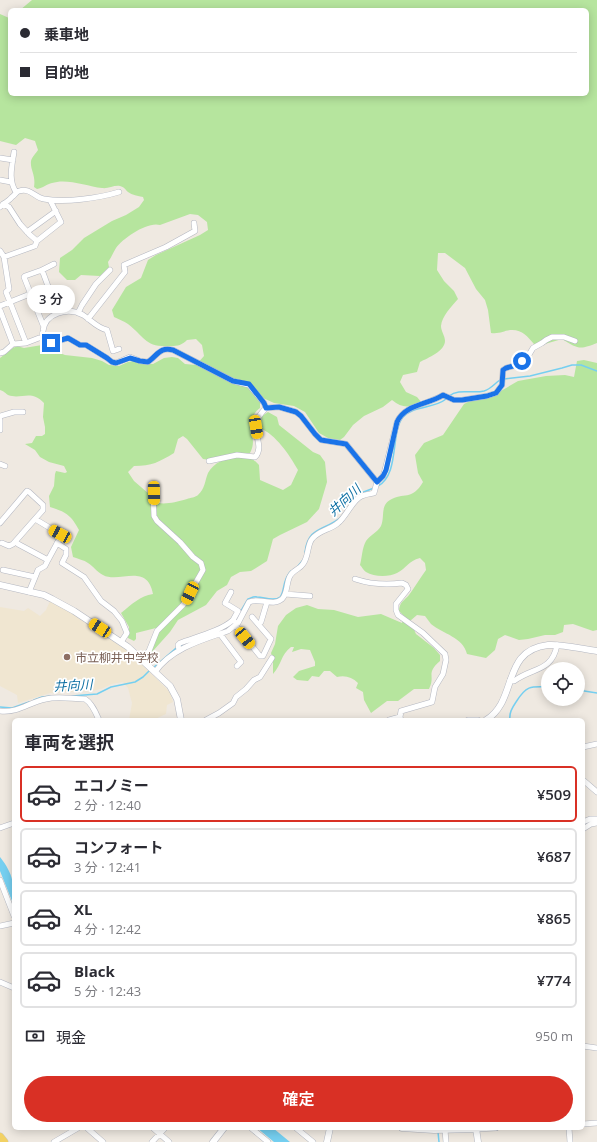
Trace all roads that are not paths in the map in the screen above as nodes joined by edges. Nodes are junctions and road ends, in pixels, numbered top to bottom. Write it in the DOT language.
graph roads {
  1 [pos="14,152"];
  2 [pos="0,158"];
  3 [pos="13,160"];
  4 [pos="0,180"];
  5 [pos="11,182"];
  6 [pos="16,192"];
  7 [pos="119,192"];
  8 [pos="50,200"];
  9 [pos="1,205"];
  10 [pos="56,211"];
  11 [pos="194,223"];
  12 [pos="27,232"];
  13 [pos="37,241"];
  14 [pos="0,251"];
  15 [pos="4,257"];
  16 [pos="54,264"];
  17 [pos="42,270"];
  18 [pos="110,270"];
  19 [pos="30,294"];
  20 [pos="10,302"];
  21 [pos="0,306"];
  22 [pos="0,310"];
  23 [pos="58,313"];
  24 [pos="78,313"];
  25 [pos="88,319"];
  26 [pos="44,326"];
  27 [pos="43,338"];
  28 [pos="575,341"];
  29 [pos="26,343"];
  30 [pos="13,344"];
  31 [pos="119,349"];
  32 [pos="0,353"];
  33 [pos="266,408"];
  34 [pos="23,412"];
  35 [pos="0,416"];
  36 [pos="0,420"];
  37 [pos="0,430"];
  38 [pos="209,461"];
  39 [pos="376,486"];
  40 [pos="154,493"];
  41 [pos="35,520"];
  42 [pos="0,523"];
  43 [pos="16,542"];
  44 [pos="1,543"];
  45 [pos="57,543"];
  46 [pos="48,560"];
  47 [pos="3,570"];
  48 [pos="35,576"];
  49 [pos="355,579"];
  50 [pos="0,585"];
  51 [pos="29,592"];
  52 [pos="231,592"];
  53 [pos="285,594"];
  54 [pos="310,596"];
  55 [pos="267,602"];
  56 [pos="252,617"];
  57 [pos="235,622"];
  58 [pos="259,624"];
  59 [pos="220,634"];
  60 [pos="121,642"];
  61 [pos="557,645"];
  62 [pos="179,648"];
  63 [pos="597,651"];
  64 [pos="272,658"];
  65 [pos="142,659"];
  66 [pos="237,666"];
  67 [pos="155,672"];
  68 [pos="510,680"];
  69 [pos="0,711"];
  70 [pos="98,718"];
  71 [pos="181,718"];
  72 [pos="210,718"];
  73 [pos="401,718"];
  74 [pos="488,718"];
  75 [pos="597,744"];
  76 [pos="585,747"];
  77 [pos="585,782"];
  78 [pos="597,792"];
  79 [pos="597,818"];
  80 [pos="585,821"];
  81 [pos="597,823"];
  82 [pos="12,824"];
  83 [pos="0,828"];
  84 [pos="585,828"];
  85 [pos="0,880"];
  86 [pos="12,911"];
  87 [pos="12,923"];
  88 [pos="0,926"];
  89 [pos="0,982"];
  90 [pos="12,987"];
  91 [pos="585,1046"];
  92 [pos="597,1048"];
  93 [pos="597,1122"];
  94 [pos="585,1124"];
  95 [pos="75,1130"];
  96 [pos="89,1130"];
  97 [pos="155,1130"];
  98 [pos="164,1130"];
  99 [pos="222,1130"];
  100 [pos="253,1130"];
  101 [pos="298,1130"];
  102 [pos="330,1130"];
  103 [pos="439,1130"];
  104 [pos="476,1130"];
  105 [pos="569,1130"];
  106 [pos="160,1134"];
  107 [pos="0,1137"];
  108 [pos="4,1142"];
  109 [pos="54,1142"];
  110 [pos="103,1142"];
  111 [pos="152,1142"];
  112 [pos="169,1142"];
  113 [pos="213,1142"];
  114 [pos="268,1142"];
  115 [pos="313,1142"];
  116 [pos="327,1142"];
  117 [pos="446,1142"];
  118 [pos="478,1142"];
  119 [pos="570,1142"];
  1 -- 3 [label="street"];
  2 -- 3 [label="street"];
  3 -- 5 [label="street"];
  4 -- 5 [label="street"];
  5 -- 6 [label="street"];
  6 -- 8 [label="street"];
  6 -- 9 [label="street"];
  7 -- 8 [label="street"];
  8 -- 10 [label="street"];
  9 -- 12 [label="street"];
  10 -- 12 [label="street"];
  10 -- 13 [label="street"];
  11 -- 25 [label="street"];
  12 -- 13 [label="street"];
  13 -- 15 [label="street"];
  14 -- 15 [label="street"];
  15 -- 20 [label="street"];
  16 -- 17 [label="street"];
  17 -- 19 [label="street"];
  17 -- 23 [label="street"];
  18 -- 24 [label="street"];
  19 -- 20 [label="street"];
  19 -- 26 [label="street"];
  20 -- 21 [label="street"];
  20 -- 29 [label="street"];
  22 -- 30 [label="street"];
  23 -- 24 [label="street"];
  23 -- 26 [label="street"];
  24 -- 25 [label="street"];
  25 -- 31 [label="street"];
  26 -- 27 [label="street"];
  27 -- 29 [label="street"];
  27 -- 33 [label="street"];
  28 -- 39 [label="street"];
  29 -- 30 [label="street"];
  30 -- 32 [label="street"];
  33 -- 38 [label="street"];
  33 -- 39 [label="street"];
  34 -- 35 [label="street"];
  36 -- 37 [label="street"];
  39 -- 53 [label="street"];
  40 -- 65 [label="street"];
  41 -- 42 [label="street"];
  41 -- 43 [label="street"];
  41 -- 45 [label="street"];
  43 -- 44 [label="street"];
  43 -- 46 [label="street"];
  45 -- 46 [label="street"];
  45 -- 60 [label="street"];
  46 -- 48 [label="street"];
  47 -- 48 [label="street"];
  48 -- 51 [label="street"];
  49 -- 73 [label="street"];
  50 -- 51 [label="street"];
  51 -- 60 [label="street"];
  52 -- 57 [label="street"];
  53 -- 54 [label="street"];
  53 -- 55 [label="street"];
  55 -- 57 [label="street"];
  55 -- 58 [label="street"];
  56 -- 58 [label="street"];
  57 -- 58 [label="street"];
  57 -- 59 [label="street"];
  57 -- 62 [label="street"];
  59 -- 62 [label="street"];
  59 -- 66 [label="street"];
  60 -- 65 [label="street"];
  61 -- 63 [label="street"];
  61 -- 68 [label="street"];
  61 -- 68 [label="street"];
  62 -- 67 [label="street"];
  64 -- 72 [label="street"];
  65 -- 67 [label="street"];
  67 -- 71 [label="street"];
  68 -- 74 [label="street"];
  69 -- 70 [label="street"];
  75 -- 76 [label="street"];
  77 -- 78 [label="street"];
  79 -- 80 [label="street"];
  81 -- 84 [label="street"];
  82 -- 83 [label="street"];
  85 -- 86 [label="street"];
  87 -- 88 [label="street"];
  89 -- 90 [label="street"];
  91 -- 92 [label="street"];
  93 -- 94 [label="street"];
  95 -- 109 [label="street"];
  96 -- 110 [label="street"];
  97 -- 106 [label="street"];
  98 -- 106 [label="street"];
  99 -- 113 [label="street"];
  100 -- 114 [label="street"];
  101 -- 115 [label="street"];
  102 -- 116 [label="street"];
  103 -- 117 [label="street"];
  104 -- 118 [label="street"];
  105 -- 119 [label="street"];
  106 -- 111 [label="street"];
  106 -- 112 [label="street"];
  107 -- 108 [label="main road"];
}
